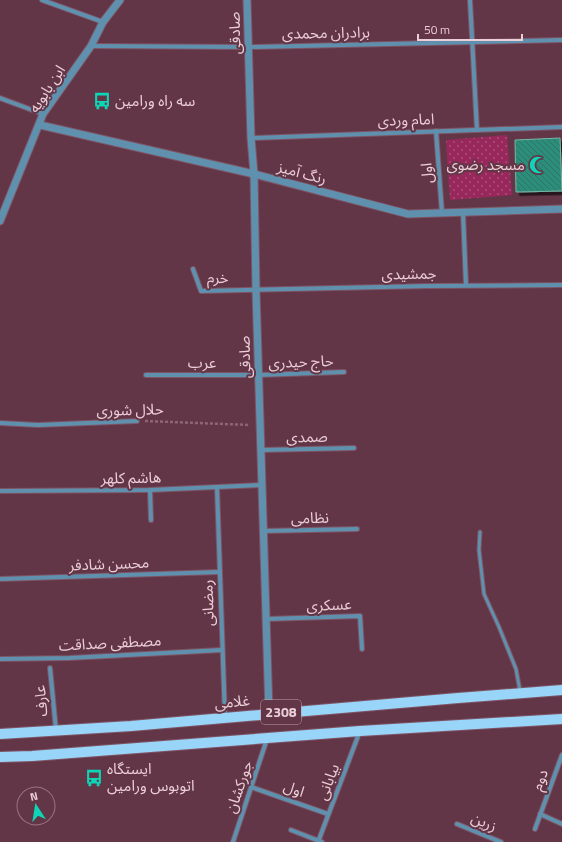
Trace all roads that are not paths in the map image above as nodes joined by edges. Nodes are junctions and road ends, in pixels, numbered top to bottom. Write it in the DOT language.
graph roads {
  1 [pos="42,0"];
  2 [pos="120,0"];
  3 [pos="247,0"];
  4 [pos="470,0"];
  5 [pos="103,22"];
  6 [pos="562,40"];
  7 [pos="473,42"];
  8 [pos="91,46"];
  9 [pos="249,47"];
  10 [pos="0,98"];
  11 [pos="43,114"];
  12 [pos="40,125"];
  13 [pos="562,127"];
  14 [pos="477,130"];
  15 [pos="436,131"];
  16 [pos="251,138"];
  17 [pos="254,174"];
  18 [pos="2,208"];
  19 [pos="562,209"];
  20 [pos="463,212"];
  21 [pos="442,213"];
  22 [pos="0,221"];
  23 [pos="193,269"];
  24 [pos="466,285"];
  25 [pos="562,285"];
  26 [pos="256,291"];
  27 [pos="344,372"];
  28 [pos="146,375"];
  29 [pos="259,375"];
  30 [pos="136,421"];
  31 [pos="0,423"];
  32 [pos="354,448"];
  33 [pos="261,450"];
  34 [pos="262,485"];
  35 [pos="217,487"];
  36 [pos="150,490"];
  37 [pos="0,491"];
  38 [pos="151,520"];
  39 [pos="357,529"];
  40 [pos="264,530"];
  41 [pos="480,532"];
  42 [pos="219,572"];
  43 [pos="0,579"];
  44 [pos="266,619"];
  45 [pos="362,649"];
  46 [pos="222,650"];
  47 [pos="0,659"];
  48 [pos="50,668"];
  49 [pos="562,690"];
  50 [pos="520,693"];
  51 [pos="269,713"];
  52 [pos="225,718"];
  53 [pos="562,719"];
  54 [pos="56,731"];
  55 [pos="360,731"];
  56 [pos="0,734"];
  57 [pos="267,739"];
  58 [pos="562,755"];
  59 [pos="0,756"];
  60 [pos="251,788"];
  61 [pos="328,814"];
  62 [pos="540,814"];
  63 [pos="458,824"];
  64 [pos="562,824"];
  65 [pos="535,829"];
  66 [pos="291,830"];
  67 [pos="319,841"];
  68 [pos="232,842"];
  69 [pos="501,842"];
  1 -- 5 [label="street"];
  2 -- 5 [label="street, ابن بابویه"];
  3 -- 9 [label="street, صادقی"];
  4 -- 7 [label="street"];
  5 -- 8 [label="street, ابن بابویه"];
  6 -- 7 [label="street, برادران محمدی"];
  7 -- 9 [label="street, برادران محمدی"];
  7 -- 14 [label="street"];
  8 -- 9 [label="street, برادران محمدی"];
  8 -- 11 [label="street, ابن بابویه"];
  9 -- 16 [label="street, صادقی"];
  10 -- 11 [label="street"];
  11 -- 12 [label="street, ابن بابویه"];
  12 -- 17 [label="street, رنگ آمیز"];
  12 -- 18 [label="street, ابن بابویه"];
  13 -- 14 [label="street, امام وردی"];
  14 -- 15 [label="street, امام وردی"];
  15 -- 16 [label="street, امام وردی"];
  15 -- 21 [label="street, اول"];
  16 -- 17 [label="street, صادقی"];
  17 -- 21 [label="street, رنگ آمیز"];
  17 -- 26 [label="street, صادقی"];
  18 -- 22 [label="street, ابن بابویه"];
  19 -- 20 [label="street, رنگ آمیز"];
  20 -- 21 [label="street, رنگ آمیز"];
  20 -- 24 [label="street"];
  23 -- 26 [label="street, خرم"];
  24 -- 25 [label="street, جمشیدی"];
  24 -- 26 [label="street, جمشیدی"];
  26 -- 29 [label="street, صادقی"];
  27 -- 29 [label="street, حاج حیدری"];
  28 -- 29 [label="street, عرب"];
  29 -- 33 [label="street, صادقی"];
  30 -- 31 [label="street, حلال شوری"];
  32 -- 33 [label="street, صمدی"];
  33 -- 34 [label="street, صادقی"];
  34 -- 35 [label="street, هاشم کلهر"];
  34 -- 40 [label="street, صادقی"];
  35 -- 36 [label="street, هاشم کلهر"];
  35 -- 42 [label="street, رمضانی"];
  36 -- 37 [label="street, هاشم کلهر"];
  36 -- 38 [label="street"];
  39 -- 40 [label="street, نظامی"];
  40 -- 44 [label="street, صادقی"];
  41 -- 50 [label="lane"];
  42 -- 43 [label="street, محسن شادفر"];
  42 -- 46 [label="street, رمضانی"];
  44 -- 45 [label="street, عسکری"];
  44 -- 51 [label="street, صادقی"];
  46 -- 47 [label="street, مصطفی صداقت"];
  46 -- 52 [label="street, رمضانی"];
  48 -- 54 [label="street, عارف"];
  49 -- 50 [label="main road, غلامی / 2308"];
  50 -- 51 [label="main road, غلامی / 2308"];
  51 -- 52 [label="main road, غلامی / 2308"];
  52 -- 54 [label="main road, غلامی / 2308"];
  53 -- 55 [label="main road, 2308"];
  54 -- 56 [label="main road, غلامی / 2308"];
  55 -- 57 [label="main road, 2308"];
  55 -- 61 [label="street, بیابانی"];
  57 -- 59 [label="main road, 2308"];
  57 -- 60 [label="street, جورکشان"];
  58 -- 62 [label="street, دوم"];
  60 -- 61 [label="street, اول"];
  60 -- 68 [label="street, جورکشان"];
  61 -- 67 [label="street, بیابانی"];
  62 -- 64 [label="street, دوم"];
  62 -- 65 [label="street, دوم"];
  63 -- 69 [label="street, زرین"];
  66 -- 67 [label="street"];
}
